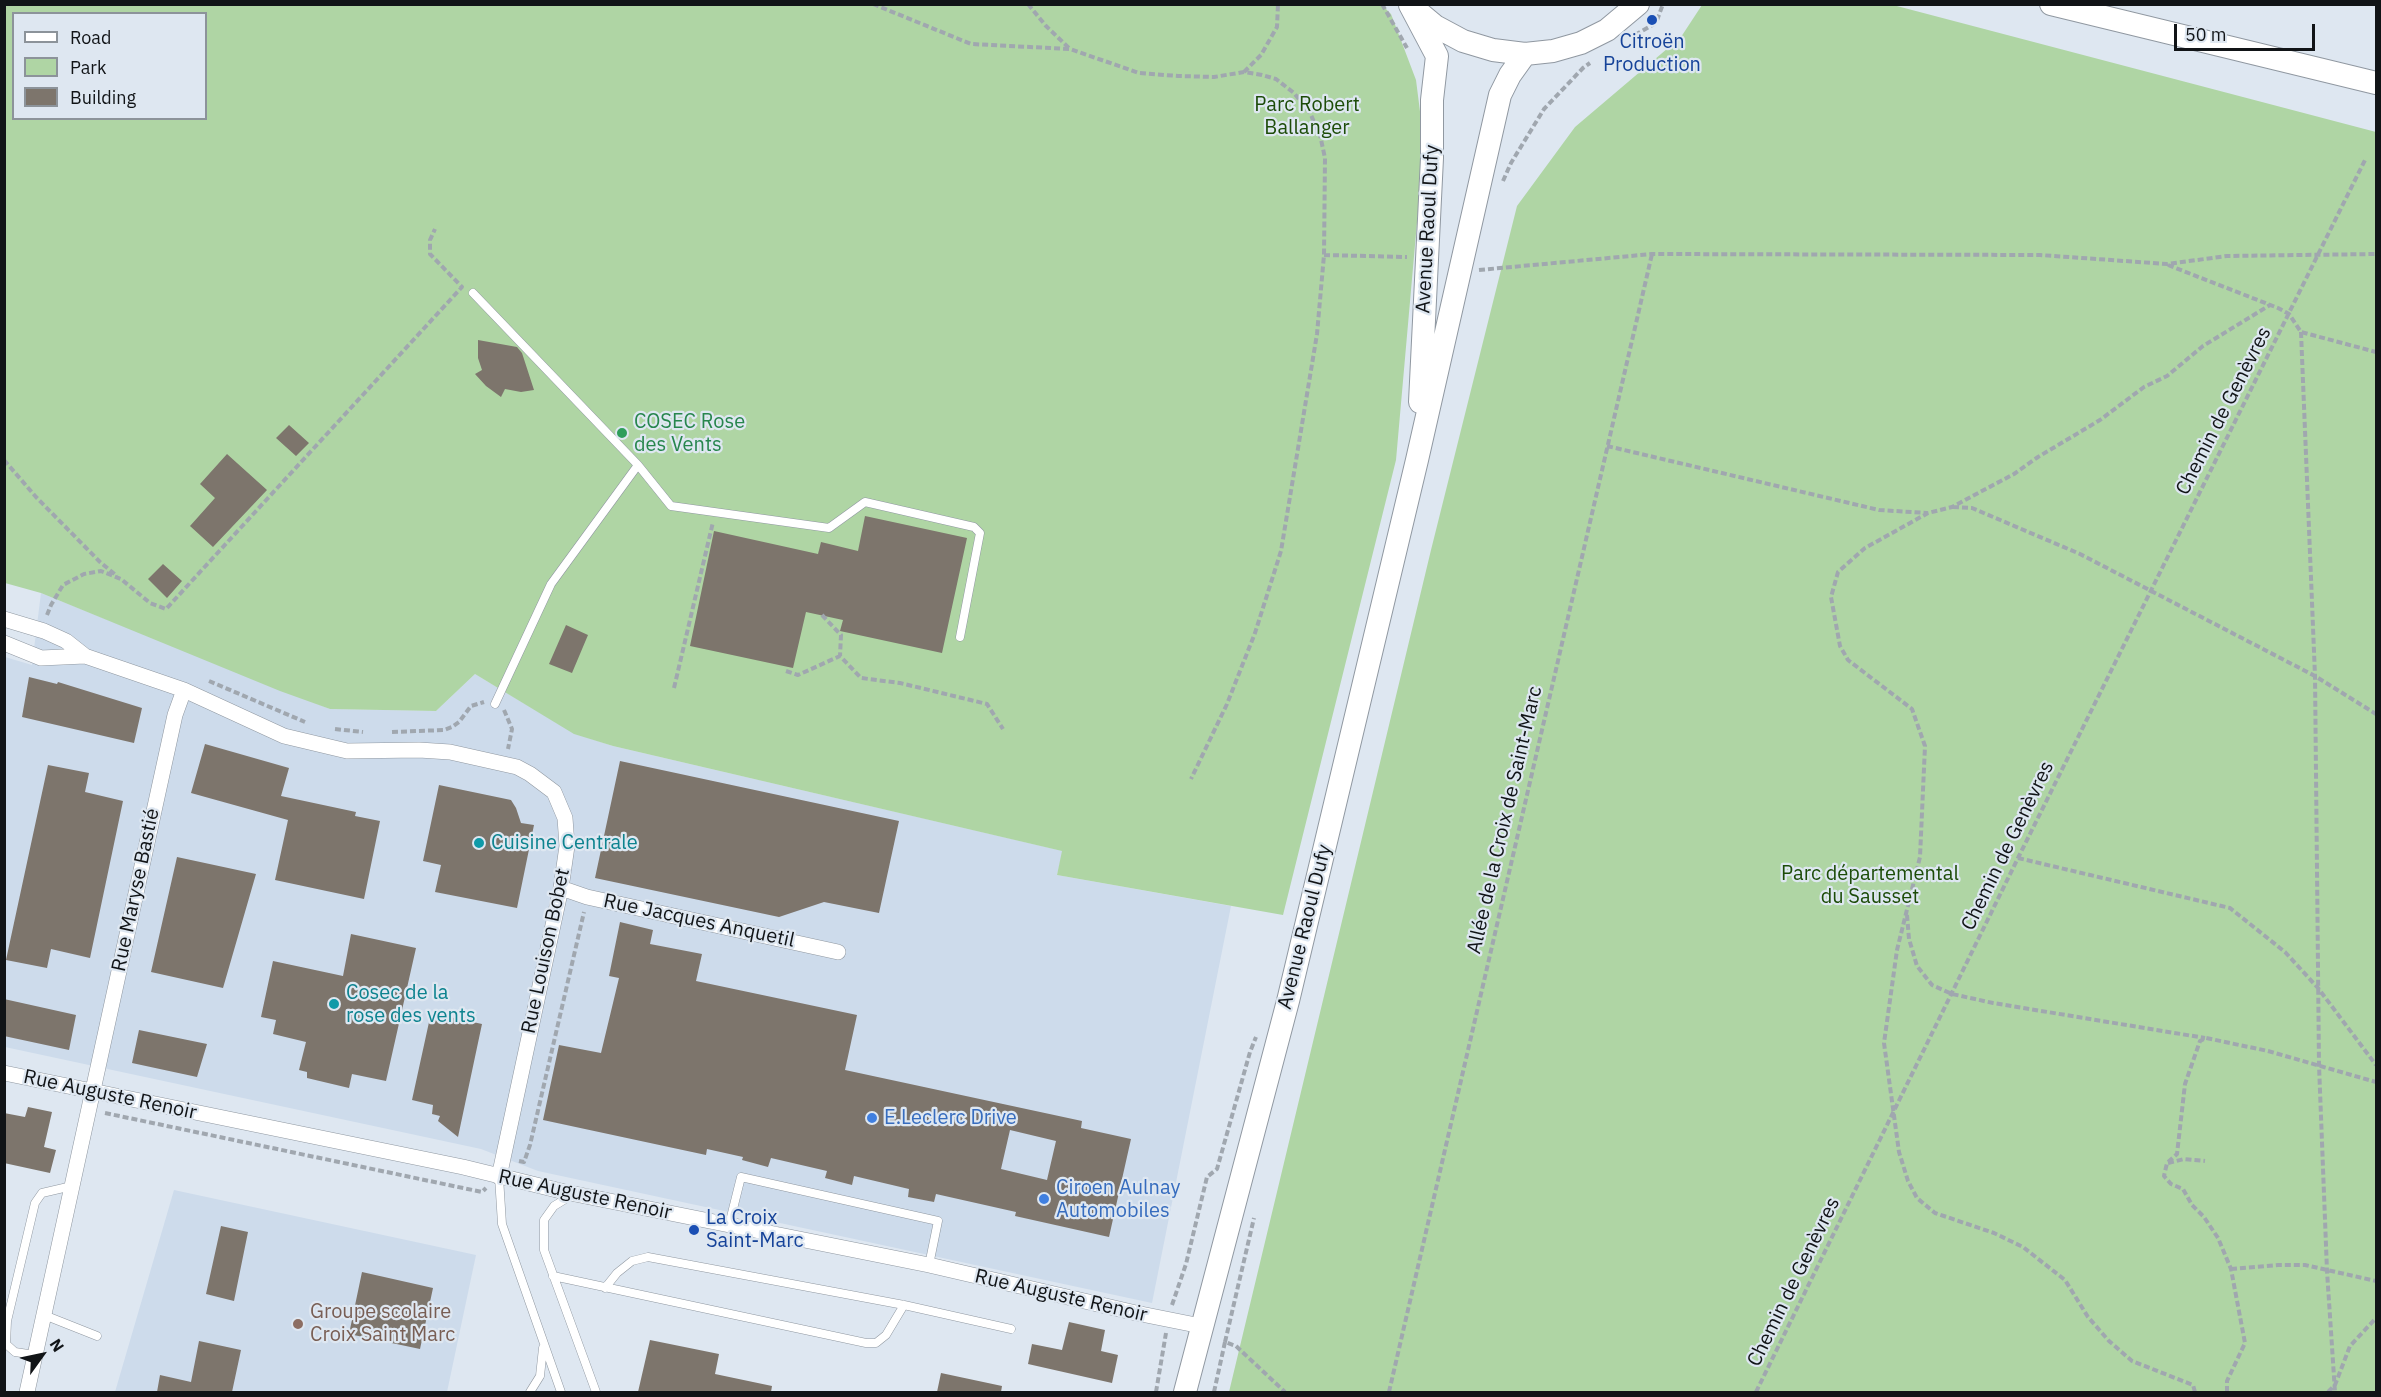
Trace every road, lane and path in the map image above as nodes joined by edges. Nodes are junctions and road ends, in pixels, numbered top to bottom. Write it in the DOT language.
graph roads {
  1 [pos="873,4"];
  2 [pos="1028,4"];
  3 [pos="1278,4"];
  4 [pos="1382,4"];
  5 [pos="1638,4"];
  6 [pos="2051,4"];
  7 [pos="1410,5"];
  8 [pos="1070,49"];
  9 [pos="1410,52"];
  10 [pos="1525,54"];
  11 [pos="1583,68"];
  12 [pos="1244,72"];
  13 [pos="2376,83"];
  14 [pos="2365,160"];
  15 [pos="1511,163"];
  16 [pos="435,229"];
  17 [pos="1652,254"];
  18 [pos="2320,254"];
  19 [pos="2376,254"];
  20 [pos="1324,255"];
  21 [pos="1414,257"];
  22 [pos="2167,264"];
  23 [pos="1479,270"];
  24 [pos="473,293"];
  25 [pos="2270,305"];
  26 [pos="2289,314"];
  27 [pos="2301,332"];
  28 [pos="2376,352"];
  29 [pos="1607,446"];
  30 [pos="4,460"];
  31 [pos="1417,460"];
  32 [pos="638,465"];
  33 [pos="1952,507"];
  34 [pos="715,513"];
  35 [pos="1928,513"];
  36 [pos="121,579"];
  37 [pos="2152,591"];
  38 [pos="38,613"];
  39 [pos="822,615"];
  40 [pos="47,617"];
  41 [pos="4,619"];
  42 [pos="56,622"];
  43 [pos="960,637"];
  44 [pos="4,643"];
  45 [pos="840,656"];
  46 [pos="85,657"];
  47 [pos="786,671"];
  48 [pos="2315,676"];
  49 [pos="200,678"];
  50 [pos="674,688"];
  51 [pos="184,690"];
  52 [pos="495,704"];
  53 [pos="2376,714"];
  54 [pos="308,723"];
  55 [pos="329,729"];
  56 [pos="1003,729"];
  57 [pos="371,732"];
  58 [pos="382,732"];
  59 [pos="505,764"];
  60 [pos="1191,779"];
  61 [pos="2018,858"];
  62 [pos="561,888"];
  63 [pos="587,897"];
  64 [pos="1906,911"];
  65 [pos="838,952"];
  66 [pos="2318,988"];
  67 [pos="1952,994"];
  68 [pos="1257,1034"];
  69 [pos="2206,1038"];
  70 [pos="2319,1065"];
  71 [pos="2376,1065"];
  72 [pos="4,1072"];
  73 [pos="2376,1082"];
  74 [pos="92,1091"];
  75 [pos="89,1110"];
  76 [pos="1893,1115"];
  77 [pos="501,1159"];
  78 [pos="2205,1161"];
  79 [pos="2167,1163"];
  80 [pos="499,1177"];
  81 [pos="72,1186"];
  82 [pos="573,1194"];
  83 [pos="729,1226"];
  84 [pos="929,1265"];
  85 [pos="2231,1269"];
  86 [pos="2327,1271"];
  87 [pos="553,1276"];
  88 [pos="2376,1281"];
  89 [pos="605,1288"];
  90 [pos="904,1305"];
  91 [pos="44,1315"];
  92 [pos="2376,1318"];
  93 [pos="1168,1320"];
  94 [pos="1201,1326"];
  95 [pos="1011,1329"];
  96 [pos="97,1336"];
  97 [pos="543,1340"];
  98 [pos="35,1355"];
  99 [pos="2335,1385"];
  100 [pos="27,1392"];
  101 [pos="530,1392"];
  102 [pos="561,1392"];
  103 [pos="596,1392"];
  104 [pos="1156,1392"];
  105 [pos="1185,1392"];
  106 [pos="1214,1392"];
  107 [pos="1285,1392"];
  108 [pos="1389,1392"];
  109 [pos="1756,1392"];
  110 [pos="2195,1392"];
  111 [pos="2227,1392"];
  112 [pos="2328,1392"];
  113 [pos="2335,1392"];
  1 -- 8 [label="path"];
  2 -- 8 [label="path"];
  3 -- 12 [label="path"];
  4 -- 9 [label="path"];
  5 -- 10 [label="main road"];
  6 -- 13 [label="main road"];
  7 -- 10 [label="main road"];
  7 -- 31 [label="main road, Avenue Raoul Dufy"];
  8 -- 12 [label="path"];
  10 -- 31 [label="main road, Avenue Raoul Dufy"];
  11 -- 15 [label="path"];
  12 -- 20 [label="path"];
  14 -- 18 [label="path, Chemin de Genèvres"];
  16 -- 36 [label="path"];
  17 -- 22 [label="path"];
  17 -- 23 [label="path"];
  17 -- 29 [label="path, Allée de la Croix de Saint-Marc"];
  18 -- 19 [label="path"];
  18 -- 22 [label="path"];
  18 -- 26 [label="path, Chemin de Genèvres"];
  20 -- 21 [label="path"];
  20 -- 60 [label="path"];
  22 -- 25 [label="path"];
  24 -- 32 [label="lane"];
  25 -- 26 [label="path"];
  25 -- 33 [label="path"];
  26 -- 27 [label="path"];
  26 -- 37 [label="path, Chemin de Genèvres"];
  27 -- 28 [label="path"];
  27 -- 48 [label="path"];
  29 -- 35 [label="path"];
  29 -- 108 [label="path, Allée de la Croix de Saint-Marc"];
  30 -- 36 [label="path"];
  31 -- 94 [label="main road, Avenue Raoul Dufy"];
  32 -- 34 [label="lane"];
  32 -- 52 [label="lane"];
  33 -- 35 [label="path"];
  33 -- 37 [label="path"];
  34 -- 43 [label="lane"];
  34 -- 50 [label="path"];
  35 -- 64 [label="path"];
  36 -- 40 [label="path"];
  37 -- 48 [label="path"];
  37 -- 61 [label="path, Chemin de Genèvres"];
  38 -- 40 [label="path"];
  39 -- 45 [label="path"];
  40 -- 42 [label="path"];
  41 -- 46 [label="street"];
  44 -- 46 [label="street"];
  45 -- 47 [label="path"];
  45 -- 56 [label="path"];
  46 -- 51 [label="street, Rue Louison Bobet"];
  48 -- 53 [label="path"];
  48 -- 66 [label="path"];
  49 -- 54 [label="path"];
  51 -- 59 [label="street, Rue Louison Bobet"];
  51 -- 74 [label="street, Rue Maryse Bastié"];
  52 -- 58 [label="path"];
  52 -- 59 [label="path"];
  55 -- 57 [label="path"];
  59 -- 62 [label="street, Rue Louison Bobet"];
  61 -- 66 [label="path"];
  61 -- 67 [label="path, Chemin de Genèvres"];
  62 -- 63 [label="street, Rue Jacques Anquetil"];
  62 -- 77 [label="street, Rue Louison Bobet"];
  63 -- 65 [label="street, Rue Jacques Anquetil"];
  63 -- 77 [label="path"];
  64 -- 67 [label="path"];
  64 -- 76 [label="path"];
  66 -- 70 [label="path"];
  66 -- 71 [label="path"];
  67 -- 69 [label="path"];
  67 -- 76 [label="path, Chemin de Genèvres"];
  68 -- 93 [label="path"];
  69 -- 70 [label="path"];
  69 -- 79 [label="path"];
  70 -- 73 [label="path"];
  70 -- 86 [label="path"];
  72 -- 74 [label="street, Rue Auguste Renoir"];
  74 -- 75 [label="street, Rue Maryse Bastié"];
  74 -- 80 [label="street, Rue Auguste Renoir"];
  75 -- 80 [label="path"];
  75 -- 81 [label="street, Rue Maryse Bastié"];
  76 -- 109 [label="path, Chemin de Genèvres"];
  76 -- 110 [label="path"];
  77 -- 80 [label="street, Rue Louison Bobet"];
  78 -- 79 [label="path"];
  79 -- 85 [label="path"];
  80 -- 82 [label="street, Rue Auguste Renoir"];
  80 -- 97 [label="lane"];
  81 -- 91 [label="street, Rue Maryse Bastié"];
  81 -- 98 [label="lane"];
  82 -- 83 [label="street, Rue Auguste Renoir"];
  82 -- 87 [label="lane"];
  83 -- 84 [label="street, Rue Auguste Renoir"];
  83 -- 84 [label="lane"];
  84 -- 93 [label="street, Rue Auguste Renoir"];
  85 -- 86 [label="path"];
  85 -- 111 [label="path"];
  86 -- 88 [label="path"];
  86 -- 99 [label="path"];
  87 -- 89 [label="lane"];
  87 -- 103 [label="lane"];
  89 -- 90 [label="lane"];
  89 -- 90 [label="lane"];
  90 -- 95 [label="lane"];
  91 -- 96 [label="lane"];
  91 -- 98 [label="street, Rue Maryse Bastié"];
  92 -- 99 [label="path"];
  93 -- 94 [label="street, Rue Auguste Renoir"];
  93 -- 104 [label="path"];
  94 -- 105 [label="main road, Avenue Raoul Dufy"];
  97 -- 101 [label="lane"];
  97 -- 102 [label="lane"];
  98 -- 100 [label="street, Rue Maryse Bastié"];
  99 -- 112 [label="path"];
  99 -- 113 [label="path"];
  106 -- 107 [label="path"];
}
